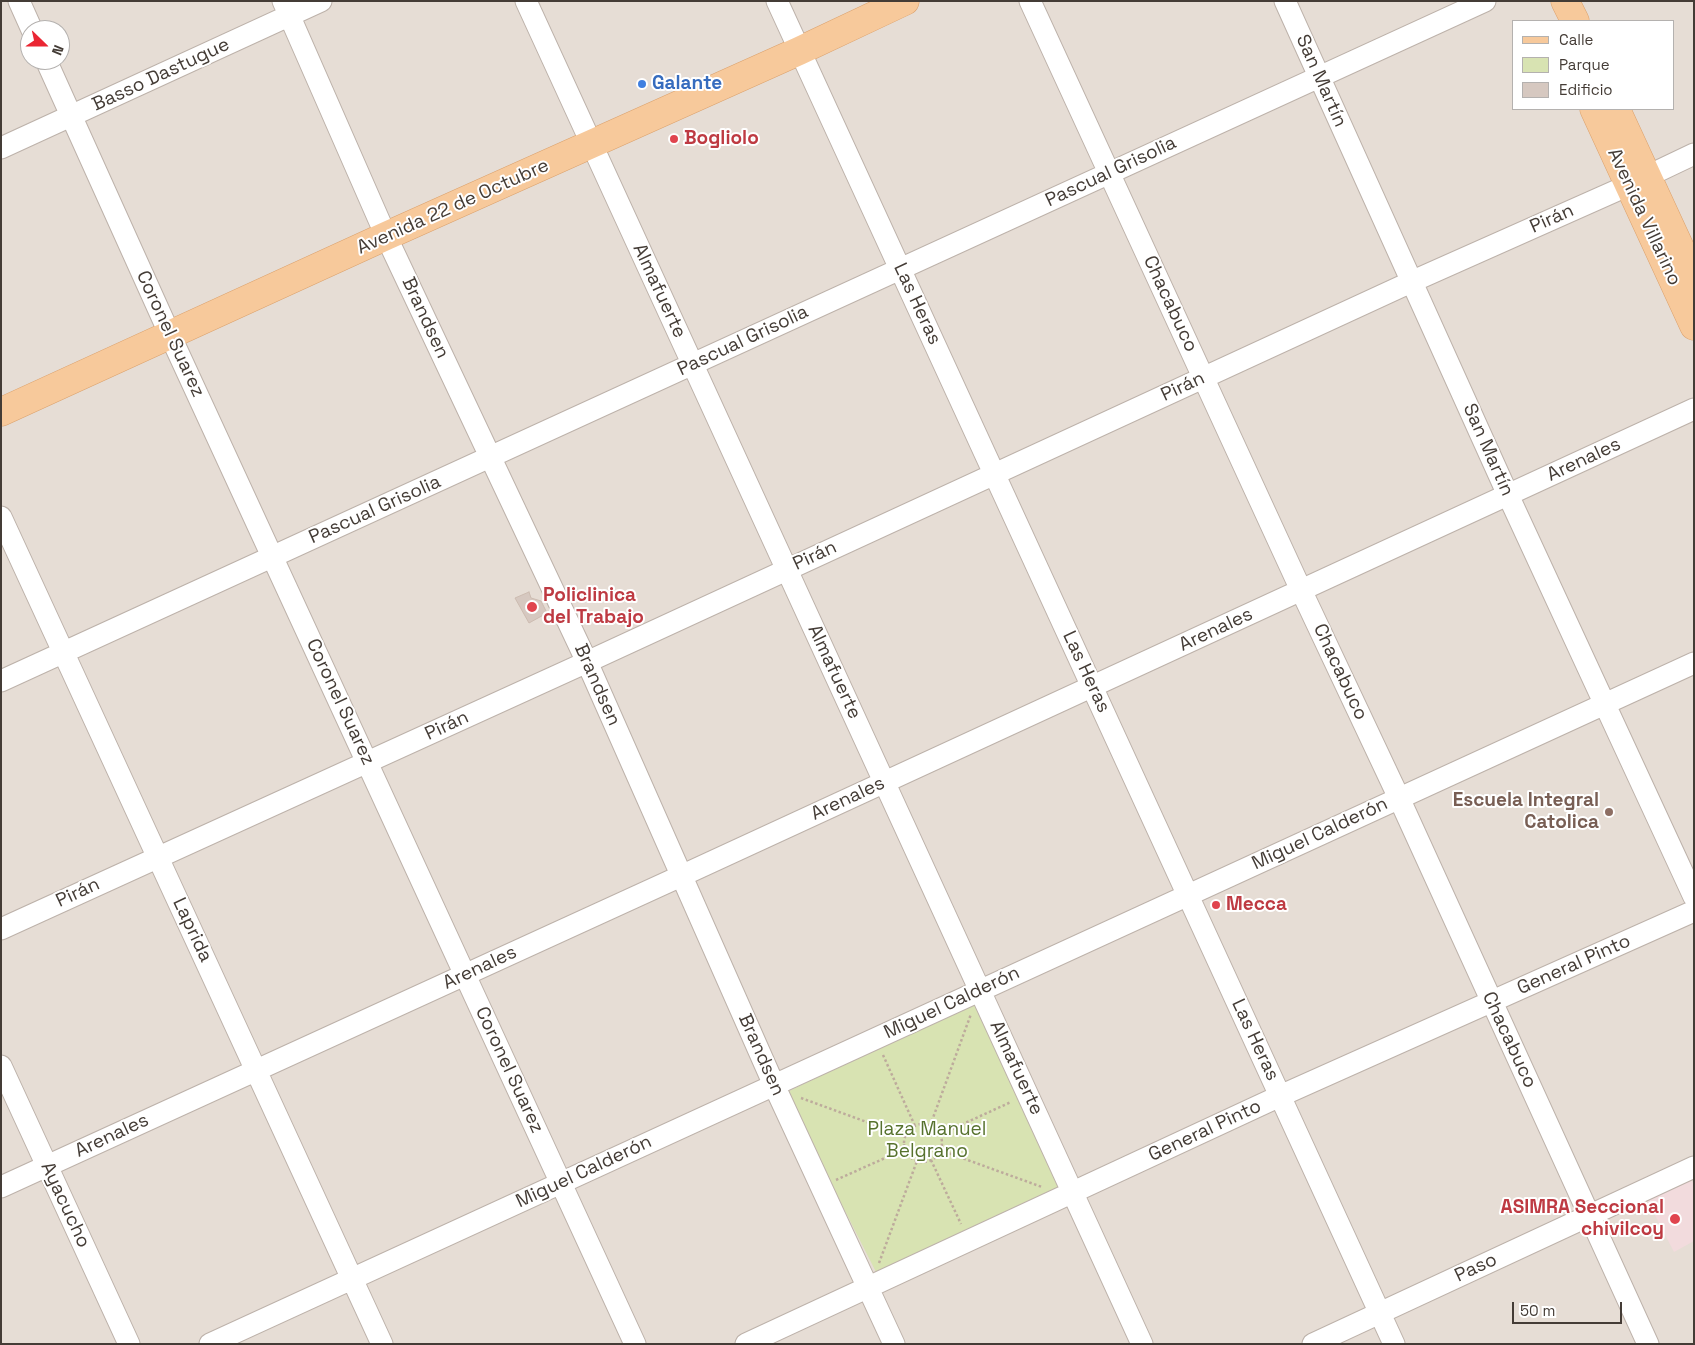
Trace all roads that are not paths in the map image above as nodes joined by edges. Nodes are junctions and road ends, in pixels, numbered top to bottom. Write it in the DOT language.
graph roads {
  1 [pos="19,1"];
  2 [pos="321,1"];
  3 [pos="526,1"];
  4 [pos="777,1"];
  5 [pos="905,1"];
  6 [pos="1030,1"];
  7 [pos="1285,1"];
  8 [pos="1485,1"];
  9 [pos="1545,1"];
  10 [pos="1566,1"];
  11 [pos="286,8"];
  12 [pos="28,20"];
  13 [pos="1554,20"];
  14 [pos="1575,20"];
  15 [pos="800,51"];
  16 [pos="50,70"];
  17 [pos="1319,78"];
  18 [pos="1595,110"];
  19 [pos="1616,110"];
  20 [pos="71,116"];
  21 [pos="592,145"];
  22 [pos="1,148"];
  23 [pos="1694,154"];
  24 [pos="1109,173"];
  25 [pos="1638,180"];
  26 [pos="386,236"];
  27 [pos="900,269"];
  28 [pos="1694,278"];
  29 [pos="1411,282"];
  30 [pos="1694,326"];
  31 [pos="170,335"];
  32 [pos="692,364"];
  33 [pos="1204,378"];
  34 [pos="1694,409"];
  35 [pos="1,412"];
  36 [pos="492,458"];
  37 [pos="995,474"];
  38 [pos="1508,495"];
  39 [pos="1,517"];
  40 [pos="273,556"];
  41 [pos="787,569"];
  42 [pos="1301,590"];
  43 [pos="64,652"];
  44 [pos="587,662"];
  45 [pos="1694,663"];
  46 [pos="1,681"];
  47 [pos="1092,686"];
  48 [pos="1604,704"];
  49 [pos="368,762"];
  50 [pos="884,782"];
  51 [pos="1399,798"];
  52 [pos="158,856"];
  53 [pos="681,876"];
  54 [pos="1188,895"];
  55 [pos="1694,896"];
  56 [pos="1694,911"];
  57 [pos="1,929"];
  58 [pos="465,974"];
  59 [pos="980,990"];
  60 [pos="1492,1002"];
  61 [pos="1,1066"];
  62 [pos="256,1070"];
  63 [pos="774,1085"];
  64 [pos="1280,1096"];
  65 [pos="47,1166"];
  66 [pos="1694,1167"];
  67 [pos="561,1183"];
  68 [pos="1,1187"];
  69 [pos="1073,1192"];
  70 [pos="1589,1215"];
  71 [pos="352,1279"];
  72 [pos="868,1287"];
  73 [pos="1380,1313"];
  74 [pos="129,1344"];
  75 [pos="210,1344"];
  76 [pos="382,1344"];
  77 [pos="635,1344"];
  78 [pos="746,1344"];
  79 [pos="894,1344"];
  80 [pos="1142,1344"];
  81 [pos="1313,1344"];
  82 [pos="1394,1344"];
  83 [pos="1648,1344"];
  1 -- 12 [label="street"];
  2 -- 11 [label="street, Basso Dastugue"];
  3 -- 21 [label="street, Almafuerte"];
  4 -- 15 [label="street, Las Heras"];
  5 -- 15 [label="main road, Avenida 22 de Octubre"];
  6 -- 24 [label="street, Chacabuco"];
  7 -- 17 [label="street, San Martín"];
  8 -- 17 [label="street, Pascual Grisolia"];
  9 -- 13 [label="main road"];
  10 -- 14 [label="main road"];
  11 -- 20 [label="street, Basso Dastugue"];
  11 -- 26 [label="street, Brandsen"];
  15 -- 21 [label="main road, Avenida 22 de Octubre"];
  15 -- 27 [label="street, Las Heras"];
  16 -- 20 [label="street, Coronel Suarez"];
  17 -- 24 [label="street, Pascual Grisolia"];
  17 -- 29 [label="street, San Martín"];
  18 -- 25 [label="main road, Avenida Villarino"];
  19 -- 25 [label="main road, Avenida Villarino"];
  20 -- 22 [label="street, Basso Dastugue"];
  20 -- 31 [label="street, Coronel Suarez"];
  21 -- 26 [label="main road, Avenida 22 de Octubre"];
  21 -- 32 [label="street, Almafuerte"];
  23 -- 25 [label="street, Pirán"];
  24 -- 27 [label="street, Pascual Grisolia"];
  24 -- 33 [label="street, Chacabuco"];
  25 -- 28 [label="main road, Avenida Villarino"];
  25 -- 29 [label="street, Pirán"];
  25 -- 30 [label="main road, Avenida Villarino"];
  26 -- 31 [label="main road, Avenida 22 de Octubre"];
  26 -- 36 [label="street, Brandsen"];
  27 -- 32 [label="street, Pascual Grisolia"];
  27 -- 37 [label="street, Las Heras"];
  29 -- 33 [label="street, Pirán"];
  29 -- 38 [label="street, San Martín"];
  31 -- 35 [label="main road, Avenida 22 de Octubre"];
  31 -- 40 [label="street, Coronel Suarez"];
  32 -- 36 [label="street, Pascual Grisolia"];
  32 -- 41 [label="street, Almafuerte"];
  33 -- 37 [label="street, Pirán"];
  33 -- 42 [label="street, Chacabuco"];
  34 -- 38 [label="street, Arenales"];
  36 -- 40 [label="street, Pascual Grisolia"];
  36 -- 44 [label="street, Brandsen"];
  37 -- 41 [label="street, Pirán"];
  37 -- 47 [label="street, Las Heras"];
  38 -- 42 [label="street, Arenales"];
  38 -- 48 [label="street, San Martín"];
  39 -- 43 [label="street, Laprida"];
  40 -- 43 [label="street, Pascual Grisolia"];
  40 -- 49 [label="street, Coronel Suarez"];
  41 -- 44 [label="street, Pirán"];
  41 -- 50 [label="street, Almafuerte"];
  42 -- 47 [label="street, Arenales"];
  42 -- 51 [label="street, Chacabuco"];
  43 -- 46 [label="street, Pascual Grisolia"];
  43 -- 52 [label="street, Laprida"];
  44 -- 49 [label="street, Pirán"];
  44 -- 53 [label="street, Brandsen"];
  45 -- 48 [label="street, Miguel Calderón"];
  47 -- 50 [label="street, Arenales"];
  47 -- 54 [label="street, Las Heras"];
  48 -- 51 [label="street, Miguel Calderón"];
  48 -- 55 [label="street, San Martín"];
  49 -- 52 [label="street, Pirán"];
  49 -- 58 [label="street, Coronel Suarez"];
  50 -- 53 [label="street, Arenales"];
  50 -- 59 [label="street, Almafuerte"];
  51 -- 54 [label="street, Miguel Calderón"];
  51 -- 60 [label="street, Chacabuco"];
  52 -- 57 [label="street, Pirán"];
  52 -- 62 [label="street, Laprida"];
  53 -- 58 [label="street, Arenales"];
  53 -- 63 [label="street, Brandsen"];
  54 -- 59 [label="street, Miguel Calderón"];
  54 -- 64 [label="street, Las Heras"];
  56 -- 60 [label="street, General Pinto"];
  58 -- 62 [label="street, Arenales"];
  58 -- 67 [label="street, Coronel Suarez"];
  59 -- 63 [label="street, Miguel Calderón"];
  59 -- 69 [label="street, Almafuerte"];
  60 -- 64 [label="street, General Pinto"];
  60 -- 70 [label="street, Chacabuco"];
  61 -- 65 [label="street, Ayacucho"];
  62 -- 65 [label="street, Arenales"];
  62 -- 71 [label="street, Laprida"];
  63 -- 67 [label="street, Miguel Calderón"];
  63 -- 72 [label="street, Brandsen"];
  64 -- 69 [label="street, General Pinto"];
  64 -- 73 [label="street, Las Heras"];
  65 -- 68 [label="street, Arenales"];
  65 -- 74 [label="street, Ayacucho"];
  66 -- 70 [label="street, Paso"];
  67 -- 71 [label="street, Miguel Calderón"];
  67 -- 77 [label="street, Coronel Suarez"];
  69 -- 72 [label="street, General Pinto"];
  69 -- 80 [label="street, Almafuerte"];
  70 -- 73 [label="street, Paso"];
  70 -- 83 [label="street, Chacabuco"];
  71 -- 75 [label="street, Miguel Calderón"];
  71 -- 76 [label="street, Laprida"];
  72 -- 78 [label="street, General Pinto"];
  72 -- 79 [label="street, Brandsen"];
  73 -- 81 [label="street, Paso"];
  73 -- 82 [label="street, Las Heras"];
}
